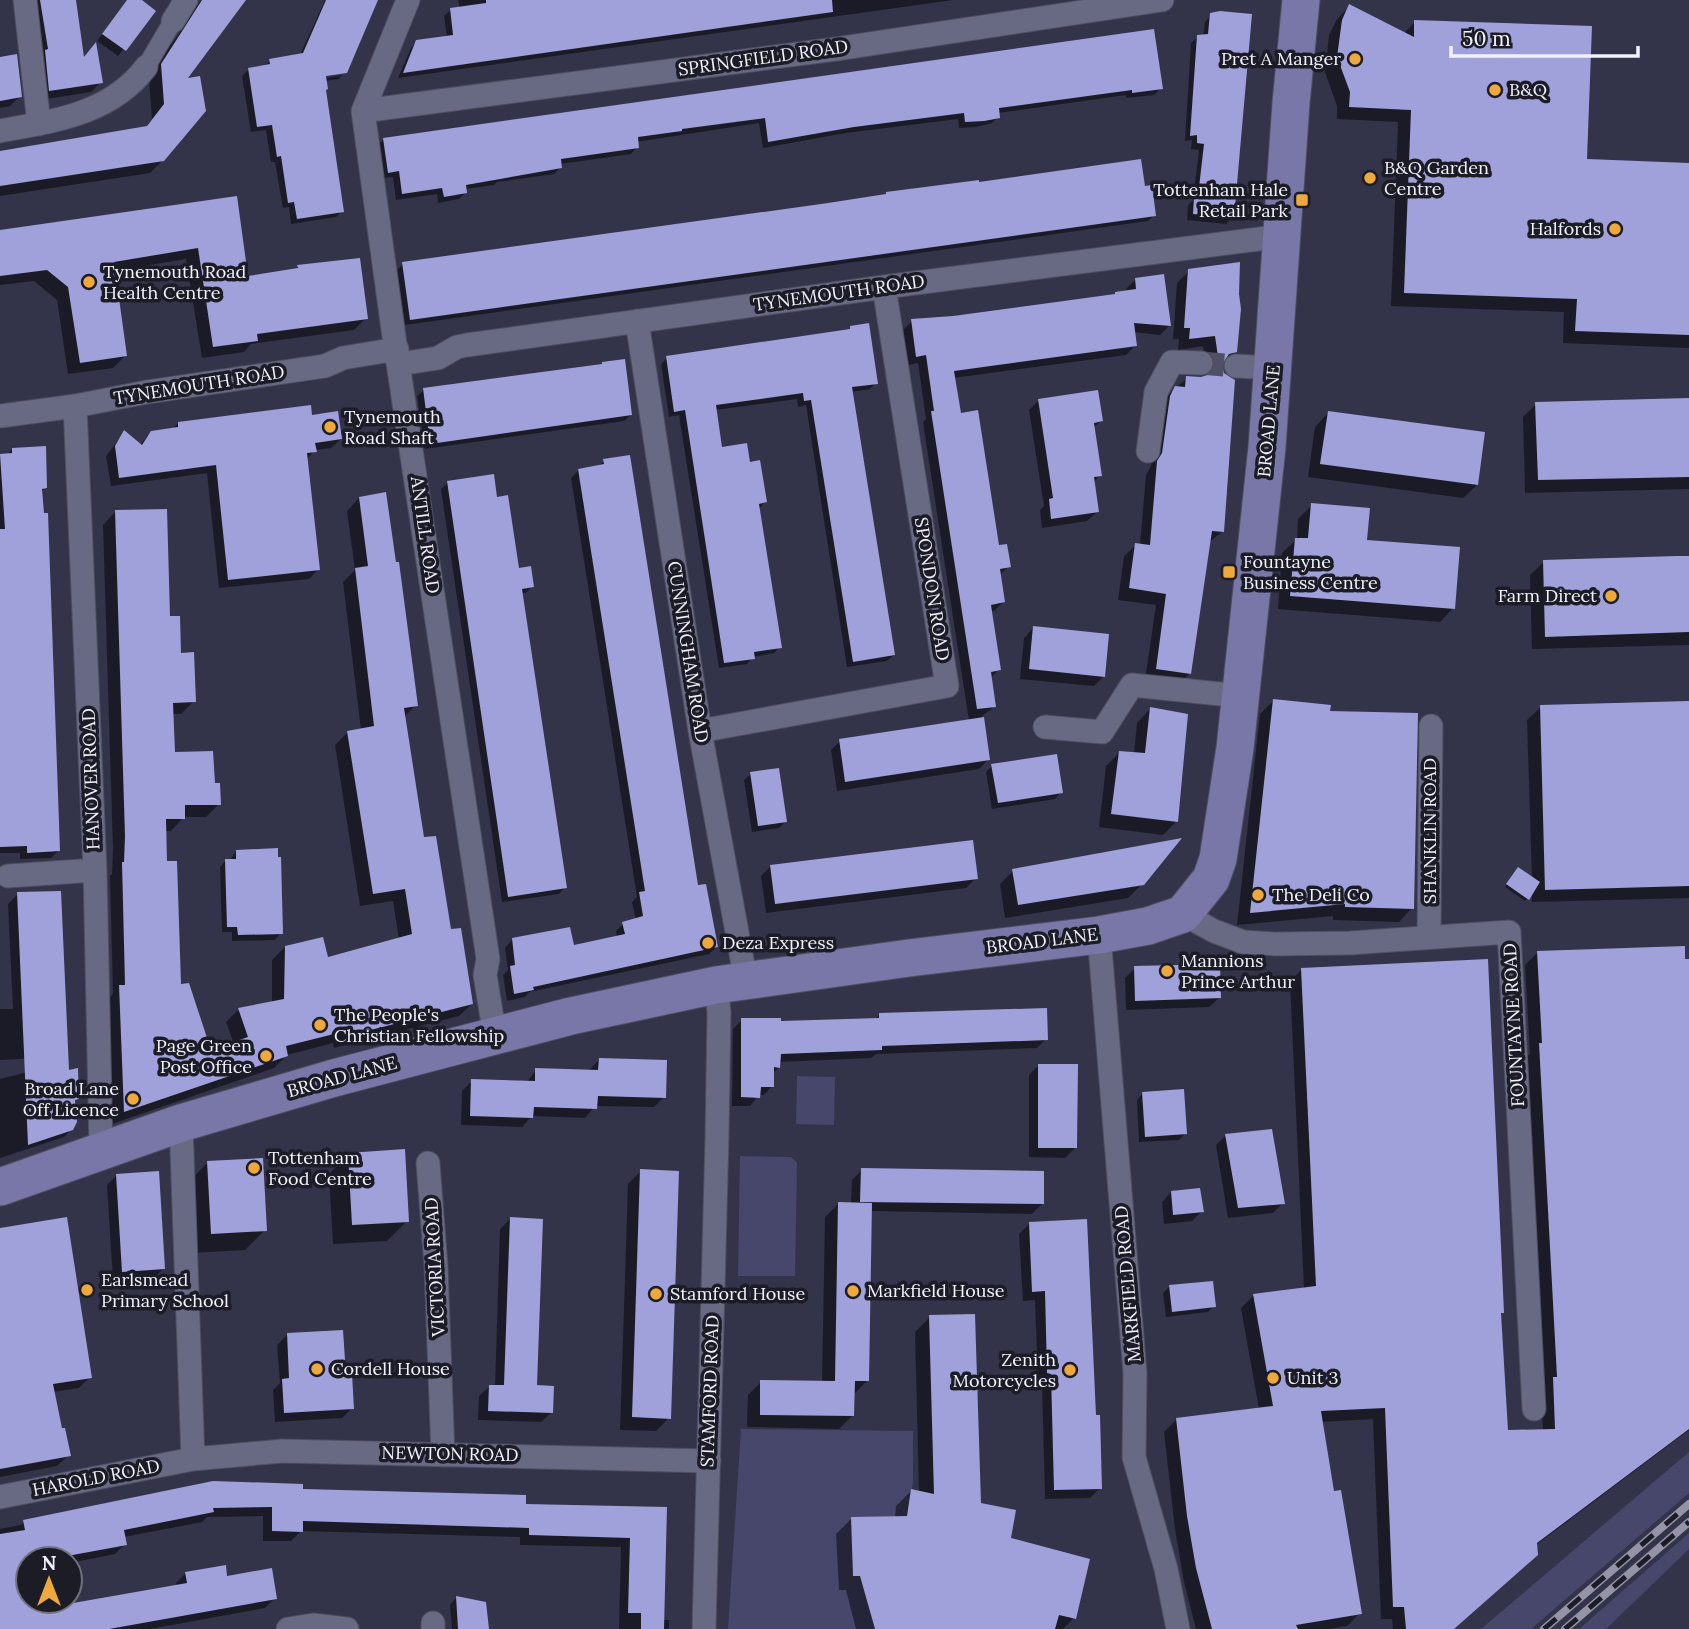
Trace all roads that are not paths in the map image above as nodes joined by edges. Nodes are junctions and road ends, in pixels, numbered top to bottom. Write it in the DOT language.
graph roads {
  1 [pos="26,0"];
  2 [pos="186,0"];
  3 [pos="408,0"];
  4 [pos="1162,0"];
  5 [pos="1301,0"];
  6 [pos="173,20"];
  7 [pos="146,67"];
  8 [pos="363,111"];
  9 [pos="39,124"];
  10 [pos="0,131"];
  11 [pos="1282,236"];
  12 [pos="884,287"];
  13 [pos="637,321"];
  14 [pos="398,356"];
  15 [pos="1201,363"];
  16 [pos="1236,366"];
  17 [pos="1274,368"];
  18 [pos="75,406"];
  19 [pos="0,416"];
  20 [pos="1149,452"];
  21 [pos="1240,696"];
  22 [pos="1431,726"];
  23 [pos="1045,727"];
  24 [pos="701,731"];
  25 [pos="94,870"];
  26 [pos="8,876"];
  27 [pos="1183,914"];
  28 [pos="1099,935"];
  29 [pos="1429,936"];
  30 [pos="731,983"];
  31 [pos="495,1036"];
  32 [pos="181,1122"];
  33 [pos="100,1151"];
  34 [pos="428,1163"];
  35 [pos="0,1187"];
  36 [pos="1534,1409"];
  37 [pos="443,1455"];
  38 [pos="192,1459"];
  39 [pos="709,1461"];
  40 [pos="0,1497"];
  41 [pos="288,1629"];
  42 [pos="347,1629"];
  43 [pos="704,1629"];
  44 [pos="1178,1629"];
  1 -- 9 [label="street"];
  2 -- 6 [label="street"];
  3 -- 8 [label="street"];
  4 -- 8 [label="street, SPRINGFIELD ROAD"];
  5 -- 11 [label="main road, BROAD LANE"];
  6 -- 7 [label="street"];
  7 -- 9 [label="street"];
  8 -- 14 [label="street, ANTILL ROAD"];
  9 -- 10 [label="street"];
  11 -- 12 [label="street, TYNEMOUTH ROAD"];
  11 -- 17 [label="main road, BROAD LANE"];
  12 -- 13 [label="street, TYNEMOUTH ROAD"];
  12 -- 24 [label="street, SPONDON ROAD"];
  13 -- 14 [label="street, TYNEMOUTH ROAD"];
  13 -- 24 [label="street, CUNNINGHAM ROAD"];
  14 -- 18 [label="street, TYNEMOUTH ROAD"];
  14 -- 31 [label="street, ANTILL ROAD"];
  15 -- 20 [label="street"];
  16 -- 17 [label="street"];
  17 -- 21 [label="main road, BROAD LANE"];
  18 -- 19 [label="street, TYNEMOUTH ROAD"];
  18 -- 25 [label="street, HANOVER ROAD"];
  21 -- 23 [label="street"];
  21 -- 27 [label="main road, BROAD LANE"];
  22 -- 29 [label="street, SHANKLIN ROAD"];
  24 -- 30 [label="street, CUNNINGHAM ROAD"];
  25 -- 26 [label="street"];
  25 -- 33 [label="street, HANOVER ROAD"];
  27 -- 28 [label="main road, BROAD LANE"];
  27 -- 29 [label="street, FOUNTAYNE ROAD"];
  28 -- 30 [label="main road, BROAD LANE"];
  28 -- 44 [label="street, MARKFIELD ROAD"];
  29 -- 36 [label="street, FOUNTAYNE ROAD"];
  30 -- 31 [label="main road, BROAD LANE"];
  30 -- 39 [label="street, STAMFORD ROAD"];
  31 -- 32 [label="main road, BROAD LANE"];
  32 -- 33 [label="main road, BROAD LANE"];
  32 -- 38 [label="street"];
  33 -- 35 [label="main road, BROAD LANE"];
  34 -- 37 [label="street, VICTORIA ROAD"];
  37 -- 38 [label="street, NEWTON ROAD"];
  37 -- 39 [label="street, NEWTON ROAD"];
  38 -- 40 [label="street, HAROLD ROAD"];
  39 -- 43 [label="street, STAMFORD ROAD"];
  41 -- 42 [label="street"];
}
